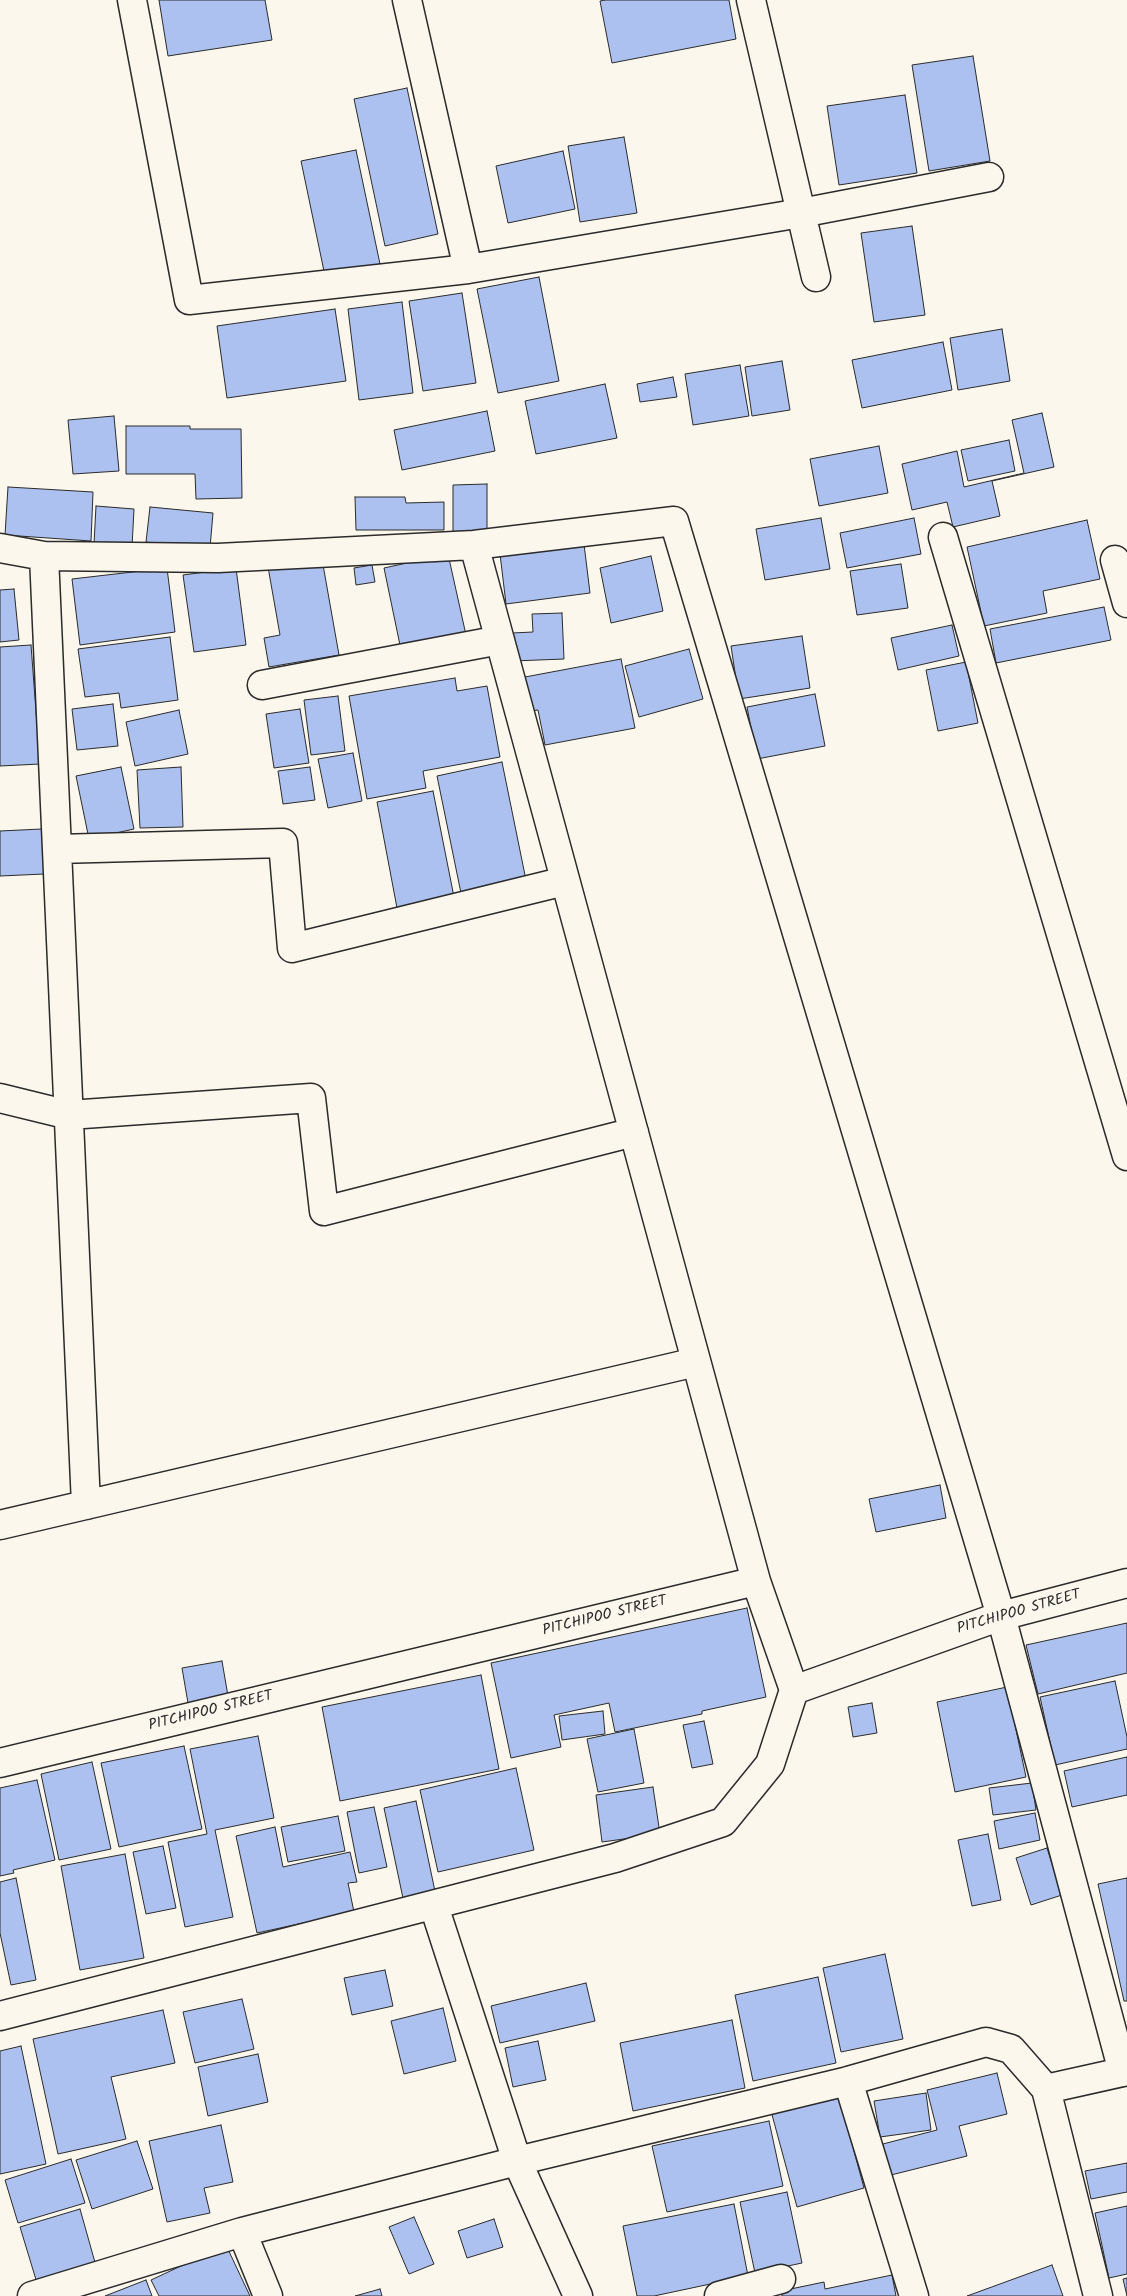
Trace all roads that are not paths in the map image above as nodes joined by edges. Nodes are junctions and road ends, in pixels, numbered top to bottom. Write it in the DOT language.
graph roads {
  1 [pos="132,0"];
  2 [pos="407,0"];
  3 [pos="751,0"];
  4 [pos="989,178"];
  5 [pos="801,213"];
  6 [pos="468,269"];
  7 [pos="816,277"];
  8 [pos="943,536"];
  9 [pos="474,545"];
  10 [pos="0,548"];
  11 [pos="44,556"];
  12 [pos="1115,560"];
  13 [pos="1127,603"];
  14 [pos="500,640"];
  15 [pos="262,685"];
  16 [pos="57,849"];
  17 [pos="566,881"];
  18 [pos="0,1098"];
  19 [pos="69,1115"];
  20 [pos="634,1132"];
  21 [pos="1127,1156"];
  22 [pos="696,1362"];
  23 [pos="86,1505"];
  24 [pos="0,1525"];
  25 [pos="756,1581"];
  26 [pos="1127,1583"];
  27 [pos="1002,1616"];
  28 [pos="794,1690"];
  29 [pos="0,1763"];
  30 [pos="434,1906"];
  31 [pos="0,2016"];
  32 [pos="1125,2072"];
  33 [pos="848,2081"];
  34 [pos="1046,2089"];
  35 [pos="517,2161"];
  36 [pos="242,2232"];
  37 [pos="782,2279"];
  38 [pos="32,2296"];
  39 [pos="268,2296"];
  40 [pos="578,2296"];
  41 [pos="719,2296"];
  42 [pos="914,2296"];
  43 [pos="1098,2296"];
  1 -- 6 [label="street"];
  2 -- 6 [label="street"];
  3 -- 5 [label="street"];
  4 -- 5 [label="street"];
  5 -- 6 [label="street"];
  5 -- 7 [label="street"];
  8 -- 21 [label="street"];
  9 -- 11 [label="street"];
  9 -- 14 [label="street"];
  9 -- 27 [label="street"];
  10 -- 11 [label="street"];
  11 -- 16 [label="street"];
  12 -- 13 [label="street"];
  14 -- 15 [label="street"];
  14 -- 17 [label="street"];
  16 -- 17 [label="street"];
  16 -- 19 [label="street"];
  17 -- 20 [label="street"];
  18 -- 19 [label="street"];
  19 -- 20 [label="street"];
  19 -- 23 [label="street"];
  20 -- 22 [label="street"];
  22 -- 23 [label="street"];
  22 -- 25 [label="street"];
  23 -- 24 [label="street"];
  25 -- 28 [label="street"];
  25 -- 29 [label="street, PITCHIPOO STREET"];
  26 -- 27 [label="street, PITCHIPOO STREET"];
  27 -- 28 [label="street, PITCHIPOO STREET"];
  27 -- 32 [label="street"];
  28 -- 30 [label="street"];
  30 -- 31 [label="street"];
  30 -- 35 [label="street"];
  32 -- 34 [label="street"];
  33 -- 34 [label="street"];
  33 -- 35 [label="street"];
  33 -- 42 [label="street"];
  34 -- 43 [label="street"];
  35 -- 36 [label="street"];
  35 -- 40 [label="street"];
  36 -- 38 [label="street"];
  36 -- 39 [label="street"];
  37 -- 41 [label="street"];
}
